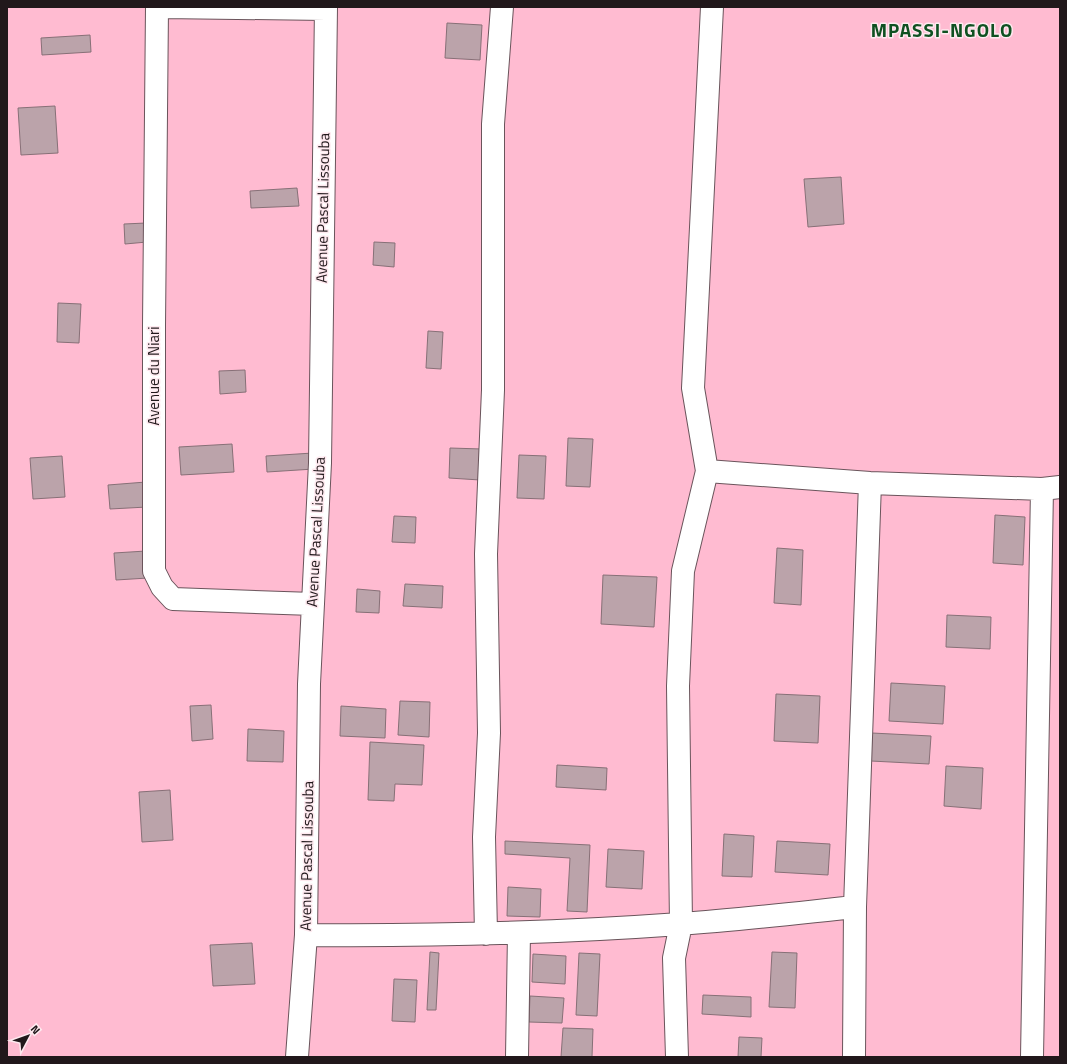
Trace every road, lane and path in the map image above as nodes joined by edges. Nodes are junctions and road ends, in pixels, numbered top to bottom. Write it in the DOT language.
graph roads {
  1 [pos="157,7"];
  2 [pos="163,7"];
  3 [pos="502,7"];
  4 [pos="712,7"];
  5 [pos="326,8"];
  6 [pos="707,471"];
  7 [pos="870,483"];
  8 [pos="1051,488"];
  9 [pos="313,604"];
  10 [pos="855,908"];
  11 [pos="681,924"];
  12 [pos="519,933"];
  13 [pos="486,934"];
  14 [pos="306,935"];
  15 [pos="297,1057"];
  16 [pos="517,1057"];
  17 [pos="677,1057"];
  18 [pos="854,1057"];
  19 [pos="1032,1057"];
  1 -- 9 [label="street, Avenue du Niari"];
  2 -- 5 [label="street"];
  3 -- 13 [label="street"];
  4 -- 6 [label="street"];
  5 -- 9 [label="street, Avenue Pascal Lissouba"];
  6 -- 7 [label="street"];
  6 -- 11 [label="street"];
  7 -- 8 [label="street"];
  7 -- 10 [label="street"];
  8 -- 19 [label="street"];
  9 -- 14 [label="street, Avenue Pascal Lissouba"];
  10 -- 11 [label="street"];
  10 -- 18 [label="street"];
  11 -- 12 [label="street"];
  11 -- 17 [label="street"];
  12 -- 13 [label="street"];
  12 -- 16 [label="street"];
  13 -- 14 [label="street"];
  14 -- 15 [label="street, Avenue Pascal Lissouba"];
}
